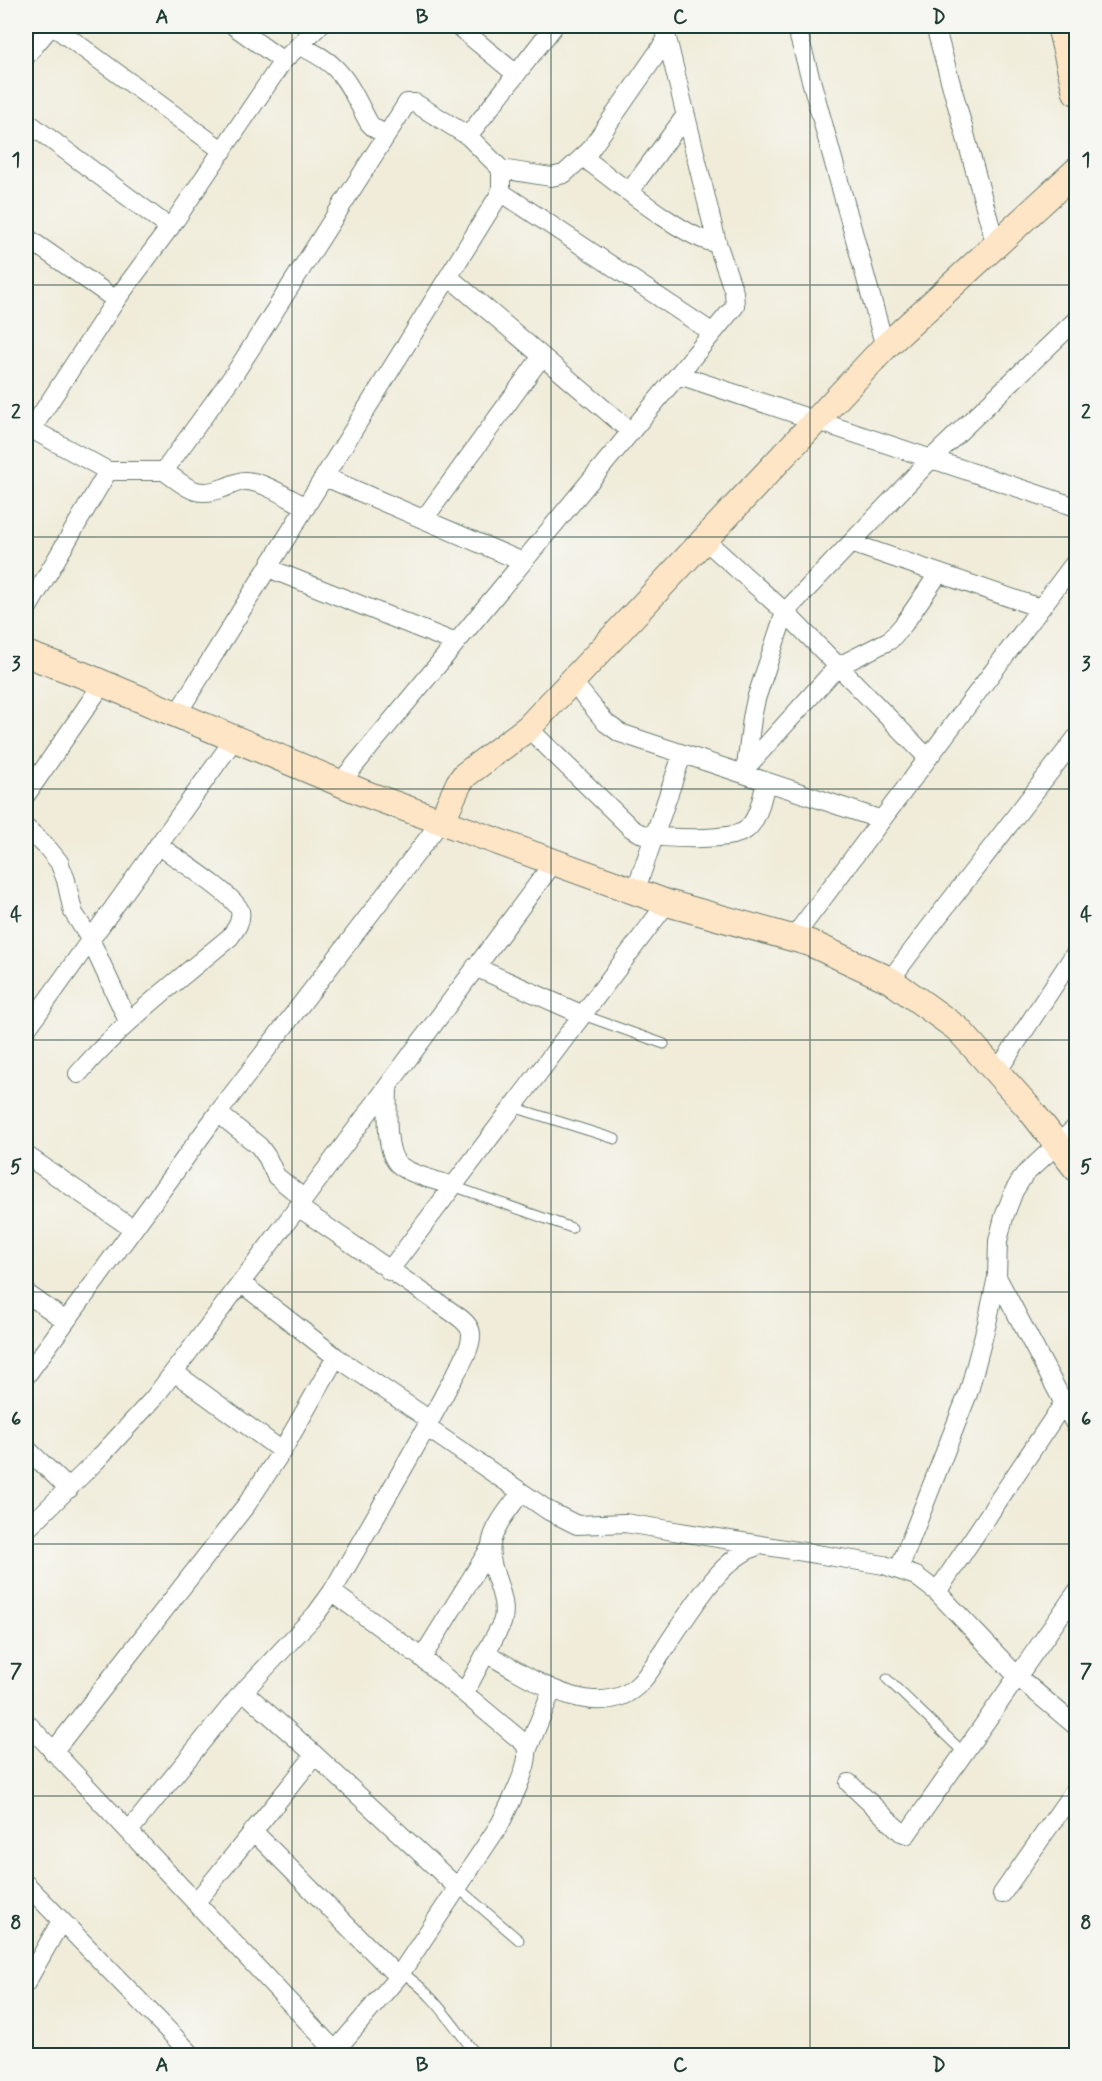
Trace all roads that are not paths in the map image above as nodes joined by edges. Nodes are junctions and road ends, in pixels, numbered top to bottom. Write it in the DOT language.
graph roads {
  1 [pos="52,26"];
  2 [pos="234,26"];
  3 [pos="319,26"];
  4 [pos="458,26"];
  5 [pos="554,26"];
  6 [pos="796,26"];
  7 [pos="935,26"];
  8 [pos="1060,26"];
  9 [pos="665,32"];
  10 [pos="299,45"];
  11 [pos="26,56"];
  12 [pos="283,61"];
  13 [pos="516,74"];
  14 [pos="1077,92"];
  15 [pos="686,115"];
  16 [pos="26,121"];
  17 [pos="386,135"];
  18 [pos="468,136"];
  19 [pos="222,151"];
  20 [pos="583,157"];
  21 [pos="501,169"];
  22 [pos="1077,171"];
  23 [pos="501,192"];
  24 [pos="629,192"];
  25 [pos="170,228"];
  26 [pos="27,242"];
  27 [pos="717,243"];
  28 [pos="996,246"];
  29 [pos="449,277"];
  30 [pos="116,300"];
  31 [pos="1077,320"];
  32 [pos="713,333"];
  33 [pos="885,347"];
  34 [pos="542,356"];
  35 [pos="679,375"];
  36 [pos="815,421"];
  37 [pos="28,428"];
  38 [pos="631,432"];
  39 [pos="932,458"];
  40 [pos="108,471"];
  41 [pos="164,471"];
  42 [pos="325,477"];
  43 [pos="306,507"];
  44 [pos="1077,507"];
  45 [pos="424,519"];
  46 [pos="705,540"];
  47 [pos="851,543"];
  48 [pos="1077,561"];
  49 [pos="523,562"];
  50 [pos="268,568"];
  51 [pos="939,573"];
  52 [pos="1040,608"];
  53 [pos="26,611"];
  54 [pos="785,612"];
  55 [pos="456,643"];
  56 [pos="26,654"];
  57 [pos="837,667"];
  58 [pos="572,681"];
  59 [pos="103,683"];
  60 [pos="177,714"];
  61 [pos="528,728"];
  62 [pos="235,738"];
  63 [pos="1077,738"];
  64 [pos="682,755"];
  65 [pos="928,758"];
  66 [pos="743,770"];
  67 [pos="766,782"];
  68 [pos="340,783"];
  69 [pos="26,795"];
  70 [pos="442,820"];
  71 [pos="882,820"];
  72 [pos="26,828"];
  73 [pos="654,837"];
  74 [pos="158,845"];
  75 [pos="554,862"];
  76 [pos="635,892"];
  77 [pos="667,903"];
  78 [pos="793,938"];
  79 [pos="90,939"];
  80 [pos="1077,952"];
  81 [pos="476,968"];
  82 [pos="890,980"];
  83 [pos="583,1015"];
  84 [pos="128,1021"];
  85 [pos="26,1030"];
  86 [pos="664,1044"];
  87 [pos="997,1072"];
  88 [pos="78,1074"];
  89 [pos="388,1087"];
  90 [pos="513,1107"];
  91 [pos="218,1113"];
  92 [pos="1077,1128"];
  93 [pos="615,1139"];
  94 [pos="1058,1145"];
  95 [pos="26,1155"];
  96 [pos="1077,1168"];
  97 [pos="453,1186"];
  98 [pos="301,1203"];
  99 [pos="572,1228"];
  100 [pos="133,1229"];
  101 [pos="389,1271"];
  102 [pos="997,1277"];
  103 [pos="241,1283"];
  104 [pos="26,1293"];
  105 [pos="66,1321"];
  106 [pos="336,1357"];
  107 [pos="174,1372"];
  108 [pos="26,1376"];
  109 [pos="1063,1404"];
  110 [pos="428,1424"];
  111 [pos="1077,1426"];
  112 [pos="26,1448"];
  113 [pos="282,1451"];
  114 [pos="69,1489"];
  115 [pos="521,1492"];
  116 [pos="26,1530"];
  117 [pos="757,1546"];
  118 [pos="490,1548"];
  119 [pos="900,1569"];
  120 [pos="332,1592"];
  121 [pos="937,1592"];
  122 [pos="1077,1593"];
  123 [pos="486,1653"];
  124 [pos="422,1658"];
  125 [pos="1018,1677"];
  126 [pos="887,1679"];
  127 [pos="552,1690"];
  128 [pos="243,1691"];
  129 [pos="465,1692"];
  130 [pos="26,1722"];
  131 [pos="1077,1726"];
  132 [pos="527,1751"];
  133 [pos="53,1752"];
  134 [pos="964,1754"];
  135 [pos="315,1755"];
  136 [pos="849,1783"];
  137 [pos="1077,1788"];
  138 [pos="129,1831"];
  139 [pos="254,1831"];
  140 [pos="26,1884"];
  141 [pos="457,1887"];
  142 [pos="1002,1894"];
  143 [pos="196,1902"];
  144 [pos="62,1921"];
  145 [pos="519,1940"];
  146 [pos="400,1975"];
  147 [pos="26,1983"];
  148 [pos="472,2049"];
  149 [pos="338,2053"];
  150 [pos="193,2055"];
  1 -- 11 [label="street"];
  1 -- 19 [label="street"];
  2 -- 12 [label="street"];
  3 -- 10 [label="street"];
  4 -- 13 [label="street"];
  5 -- 13 [label="street"];
  6 -- 33 [label="street"];
  7 -- 28 [label="street"];
  8 -- 14 [label="street"];
  9 -- 15 [label="street"];
  9 -- 20 [label="street"];
  10 -- 12 [label="street"];
  10 -- 17 [label="street"];
  12 -- 19 [label="street"];
  13 -- 18 [label="street"];
  15 -- 24 [label="street"];
  15 -- 27 [label="street"];
  16 -- 25 [label="street"];
  17 -- 18 [label="street"];
  17 -- 41 [label="street"];
  18 -- 21 [label="street"];
  19 -- 25 [label="street"];
  20 -- 21 [label="street"];
  20 -- 24 [label="street"];
  21 -- 23 [label="street"];
  22 -- 28 [label="street"];
  23 -- 29 [label="street"];
  23 -- 32 [label="street"];
  24 -- 27 [label="street"];
  25 -- 30 [label="street"];
  26 -- 30 [label="street"];
  27 -- 32 [label="street"];
  28 -- 33 [label="street"];
  29 -- 34 [label="street"];
  29 -- 42 [label="street"];
  30 -- 37 [label="street"];
  31 -- 39 [label="street"];
  32 -- 35 [label="street"];
  33 -- 36 [label="street"];
  34 -- 38 [label="street"];
  34 -- 45 [label="street"];
  35 -- 36 [label="street"];
  35 -- 38 [label="street"];
  36 -- 39 [label="street"];
  36 -- 46 [label="street"];
  37 -- 40 [label="street"];
  38 -- 49 [label="street"];
  39 -- 44 [label="street"];
  39 -- 47 [label="street"];
  40 -- 41 [label="street"];
  40 -- 53 [label="street"];
  41 -- 43 [label="street"];
  42 -- 43 [label="street"];
  42 -- 45 [label="street"];
  43 -- 50 [label="street"];
  45 -- 49 [label="street"];
  46 -- 54 [label="street"];
  46 -- 58 [label="street"];
  47 -- 51 [label="street"];
  47 -- 54 [label="street"];
  48 -- 52 [label="street"];
  49 -- 55 [label="street"];
  50 -- 55 [label="street"];
  50 -- 60 [label="street"];
  51 -- 52 [label="street"];
  51 -- 57 [label="street"];
  52 -- 65 [label="street"];
  54 -- 57 [label="street"];
  54 -- 66 [label="street"];
  55 -- 68 [label="street"];
  56 -- 59 [label="street"];
  57 -- 65 [label="street"];
  57 -- 66 [label="street"];
  58 -- 61 [label="street"];
  58 -- 64 [label="street"];
  59 -- 60 [label="street"];
  59 -- 69 [label="street"];
  60 -- 62 [label="street"];
  61 -- 70 [label="street"];
  61 -- 73 [label="street"];
  62 -- 68 [label="street"];
  62 -- 74 [label="street"];
  63 -- 82 [label="street"];
  64 -- 66 [label="street"];
  64 -- 73 [label="street"];
  65 -- 71 [label="street"];
  66 -- 67 [label="street"];
  67 -- 71 [label="street"];
  67 -- 73 [label="street"];
  68 -- 70 [label="street"];
  70 -- 75 [label="street"];
  70 -- 91 [label="street"];
  71 -- 78 [label="street"];
  72 -- 79 [label="street"];
  73 -- 76 [label="street"];
  74 -- 79 [label="street"];
  74 -- 84 [label="street"];
  75 -- 76 [label="street"];
  75 -- 81 [label="street"];
  76 -- 77 [label="street"];
  77 -- 78 [label="street"];
  77 -- 83 [label="street"];
  78 -- 82 [label="street"];
  79 -- 84 [label="street"];
  79 -- 85 [label="street"];
  80 -- 87 [label="street"];
  81 -- 83 [label="street"];
  81 -- 89 [label="street"];
  82 -- 87 [label="street"];
  83 -- 86 [label="lane"];
  83 -- 90 [label="street"];
  84 -- 88 [label="street"];
  87 -- 94 [label="street"];
  89 -- 97 [label="street"];
  89 -- 98 [label="street"];
  90 -- 93 [label="lane"];
  90 -- 97 [label="street"];
  91 -- 98 [label="street"];
  91 -- 100 [label="street"];
  92 -- 94 [label="street"];
  94 -- 96 [label="street"];
  94 -- 102 [label="street"];
  95 -- 100 [label="street"];
  97 -- 99 [label="lane"];
  97 -- 101 [label="street"];
  98 -- 101 [label="street"];
  98 -- 103 [label="street"];
  100 -- 105 [label="street"];
  101 -- 110 [label="street"];
  102 -- 109 [label="street"];
  102 -- 119 [label="street"];
  103 -- 106 [label="street"];
  103 -- 107 [label="street"];
  104 -- 105 [label="street"];
  105 -- 108 [label="street"];
  106 -- 110 [label="street"];
  106 -- 113 [label="street"];
  107 -- 113 [label="street"];
  107 -- 114 [label="street"];
  109 -- 111 [label="street"];
  109 -- 121 [label="street"];
  110 -- 115 [label="street"];
  110 -- 120 [label="street"];
  112 -- 114 [label="street"];
  113 -- 133 [label="street"];
  114 -- 116 [label="street"];
  115 -- 117 [label="street"];
  115 -- 118 [label="street"];
  117 -- 119 [label="street"];
  117 -- 127 [label="street"];
  118 -- 123 [label="street"];
  118 -- 124 [label="street"];
  119 -- 121 [label="street"];
  120 -- 124 [label="street"];
  120 -- 128 [label="street"];
  121 -- 125 [label="street"];
  122 -- 125 [label="street"];
  123 -- 127 [label="street"];
  123 -- 129 [label="street"];
  124 -- 129 [label="street"];
  125 -- 131 [label="street"];
  125 -- 134 [label="street"];
  126 -- 134 [label="lane"];
  127 -- 132 [label="street"];
  128 -- 135 [label="street"];
  128 -- 138 [label="street"];
  129 -- 132 [label="street"];
  130 -- 133 [label="street"];
  132 -- 141 [label="street"];
  133 -- 138 [label="street"];
  134 -- 136 [label="street"];
  135 -- 139 [label="street"];
  135 -- 141 [label="street"];
  137 -- 142 [label="street"];
  138 -- 143 [label="street"];
  139 -- 143 [label="street"];
  139 -- 146 [label="street"];
  140 -- 144 [label="street"];
  141 -- 145 [label="lane"];
  141 -- 146 [label="street"];
  143 -- 149 [label="street"];
  144 -- 147 [label="street"];
  144 -- 150 [label="street"];
  146 -- 148 [label="lane"];
  146 -- 149 [label="street"];
}
